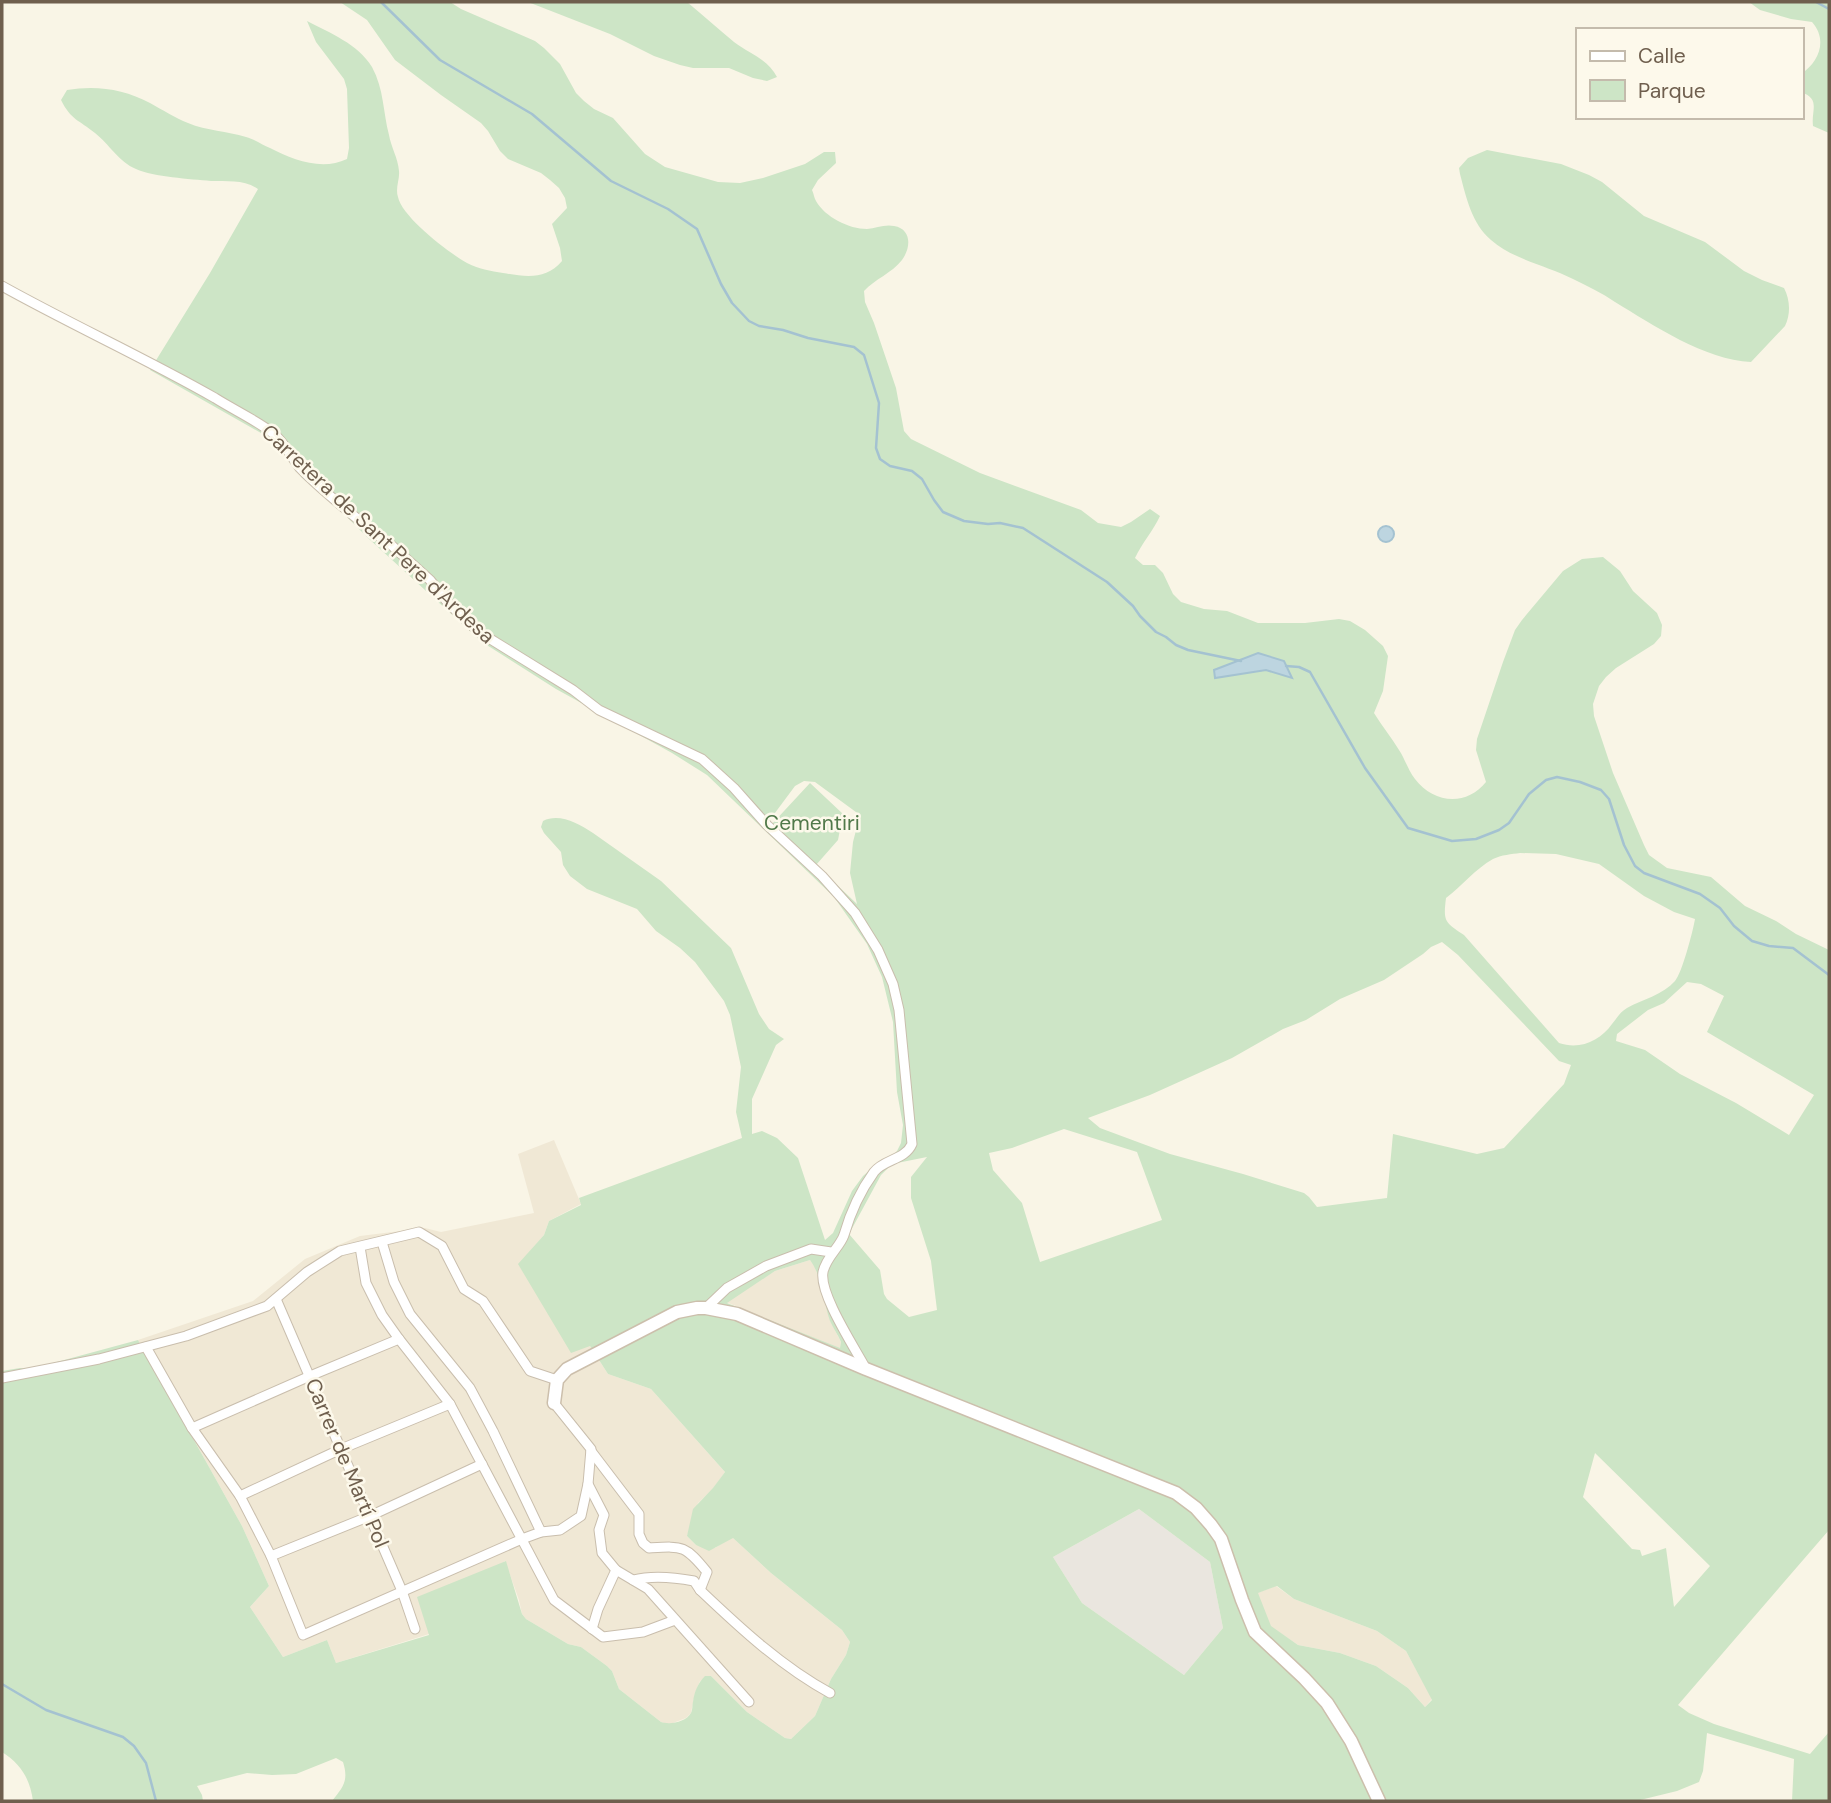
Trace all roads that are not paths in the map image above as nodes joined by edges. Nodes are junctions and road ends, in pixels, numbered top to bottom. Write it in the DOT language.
graph roads {
  1 [pos="2,286"];
  2 [pos="382,1242"];
  3 [pos="360,1247"];
  4 [pos="831,1252"];
  5 [pos="276,1299"];
  6 [pos="706,1308"];
  7 [pos="399,1339"];
  8 [pos="146,1347"];
  9 [pos="866,1369"];
  10 [pos="310,1376"];
  11 [pos="2,1378"];
  12 [pos="557,1380"];
  13 [pos="554,1403"];
  14 [pos="450,1404"];
  15 [pos="192,1429"];
  16 [pos="341,1449"];
  17 [pos="591,1449"];
  18 [pos="482,1464"];
  19 [pos="588,1484"];
  20 [pos="240,1496"];
  21 [pos="370,1516"];
  22 [pos="541,1532"];
  23 [pos="522,1539"];
  24 [pos="271,1556"];
  25 [pos="616,1570"];
  26 [pos="633,1580"];
  27 [pos="700,1590"];
  28 [pos="402,1591"];
  29 [pos="675,1620"];
  30 [pos="415,1629"];
  31 [pos="592,1629"];
  32 [pos="830,1693"];
  33 [pos="750,1702"];
  34 [pos="1379,1801"];
  1 -- 4 [label="street, Carretera de Sant Pere d'Ardesa"];
  2 -- 3 [label="street"];
  2 -- 12 [label="street"];
  2 -- 22 [label="street"];
  3 -- 5 [label="street"];
  3 -- 7 [label="street"];
  4 -- 6 [label="street"];
  4 -- 9 [label="street, Carretera de Sant Pere d'Ardesa"];
  5 -- 8 [label="street"];
  5 -- 10 [label="street, Carrer de Martí Pol"];
  6 -- 9 [label="street"];
  6 -- 12 [label="street"];
  7 -- 10 [label="street"];
  7 -- 14 [label="street"];
  8 -- 11 [label="street"];
  8 -- 15 [label="street"];
  9 -- 34 [label="street"];
  10 -- 15 [label="street"];
  10 -- 16 [label="street, Carrer de Martí Pol"];
  12 -- 13 [label="street"];
  13 -- 17 [label="street"];
  14 -- 16 [label="street"];
  14 -- 18 [label="street"];
  15 -- 20 [label="street"];
  16 -- 20 [label="street"];
  16 -- 21 [label="street, Carrer de Martí Pol"];
  17 -- 19 [label="street"];
  17 -- 27 [label="street"];
  18 -- 21 [label="street"];
  18 -- 23 [label="street"];
  19 -- 22 [label="street"];
  19 -- 25 [label="street"];
  20 -- 24 [label="street"];
  21 -- 24 [label="street"];
  21 -- 28 [label="street, Carrer de Martí Pol"];
  22 -- 23 [label="street"];
  23 -- 28 [label="street"];
  23 -- 31 [label="street"];
  24 -- 28 [label="street"];
  25 -- 26 [label="street"];
  25 -- 31 [label="street"];
  26 -- 27 [label="street"];
  26 -- 29 [label="street"];
  27 -- 32 [label="street"];
  28 -- 30 [label="street, Carrer de Martí Pol"];
  29 -- 31 [label="street"];
  29 -- 33 [label="street"];
}
